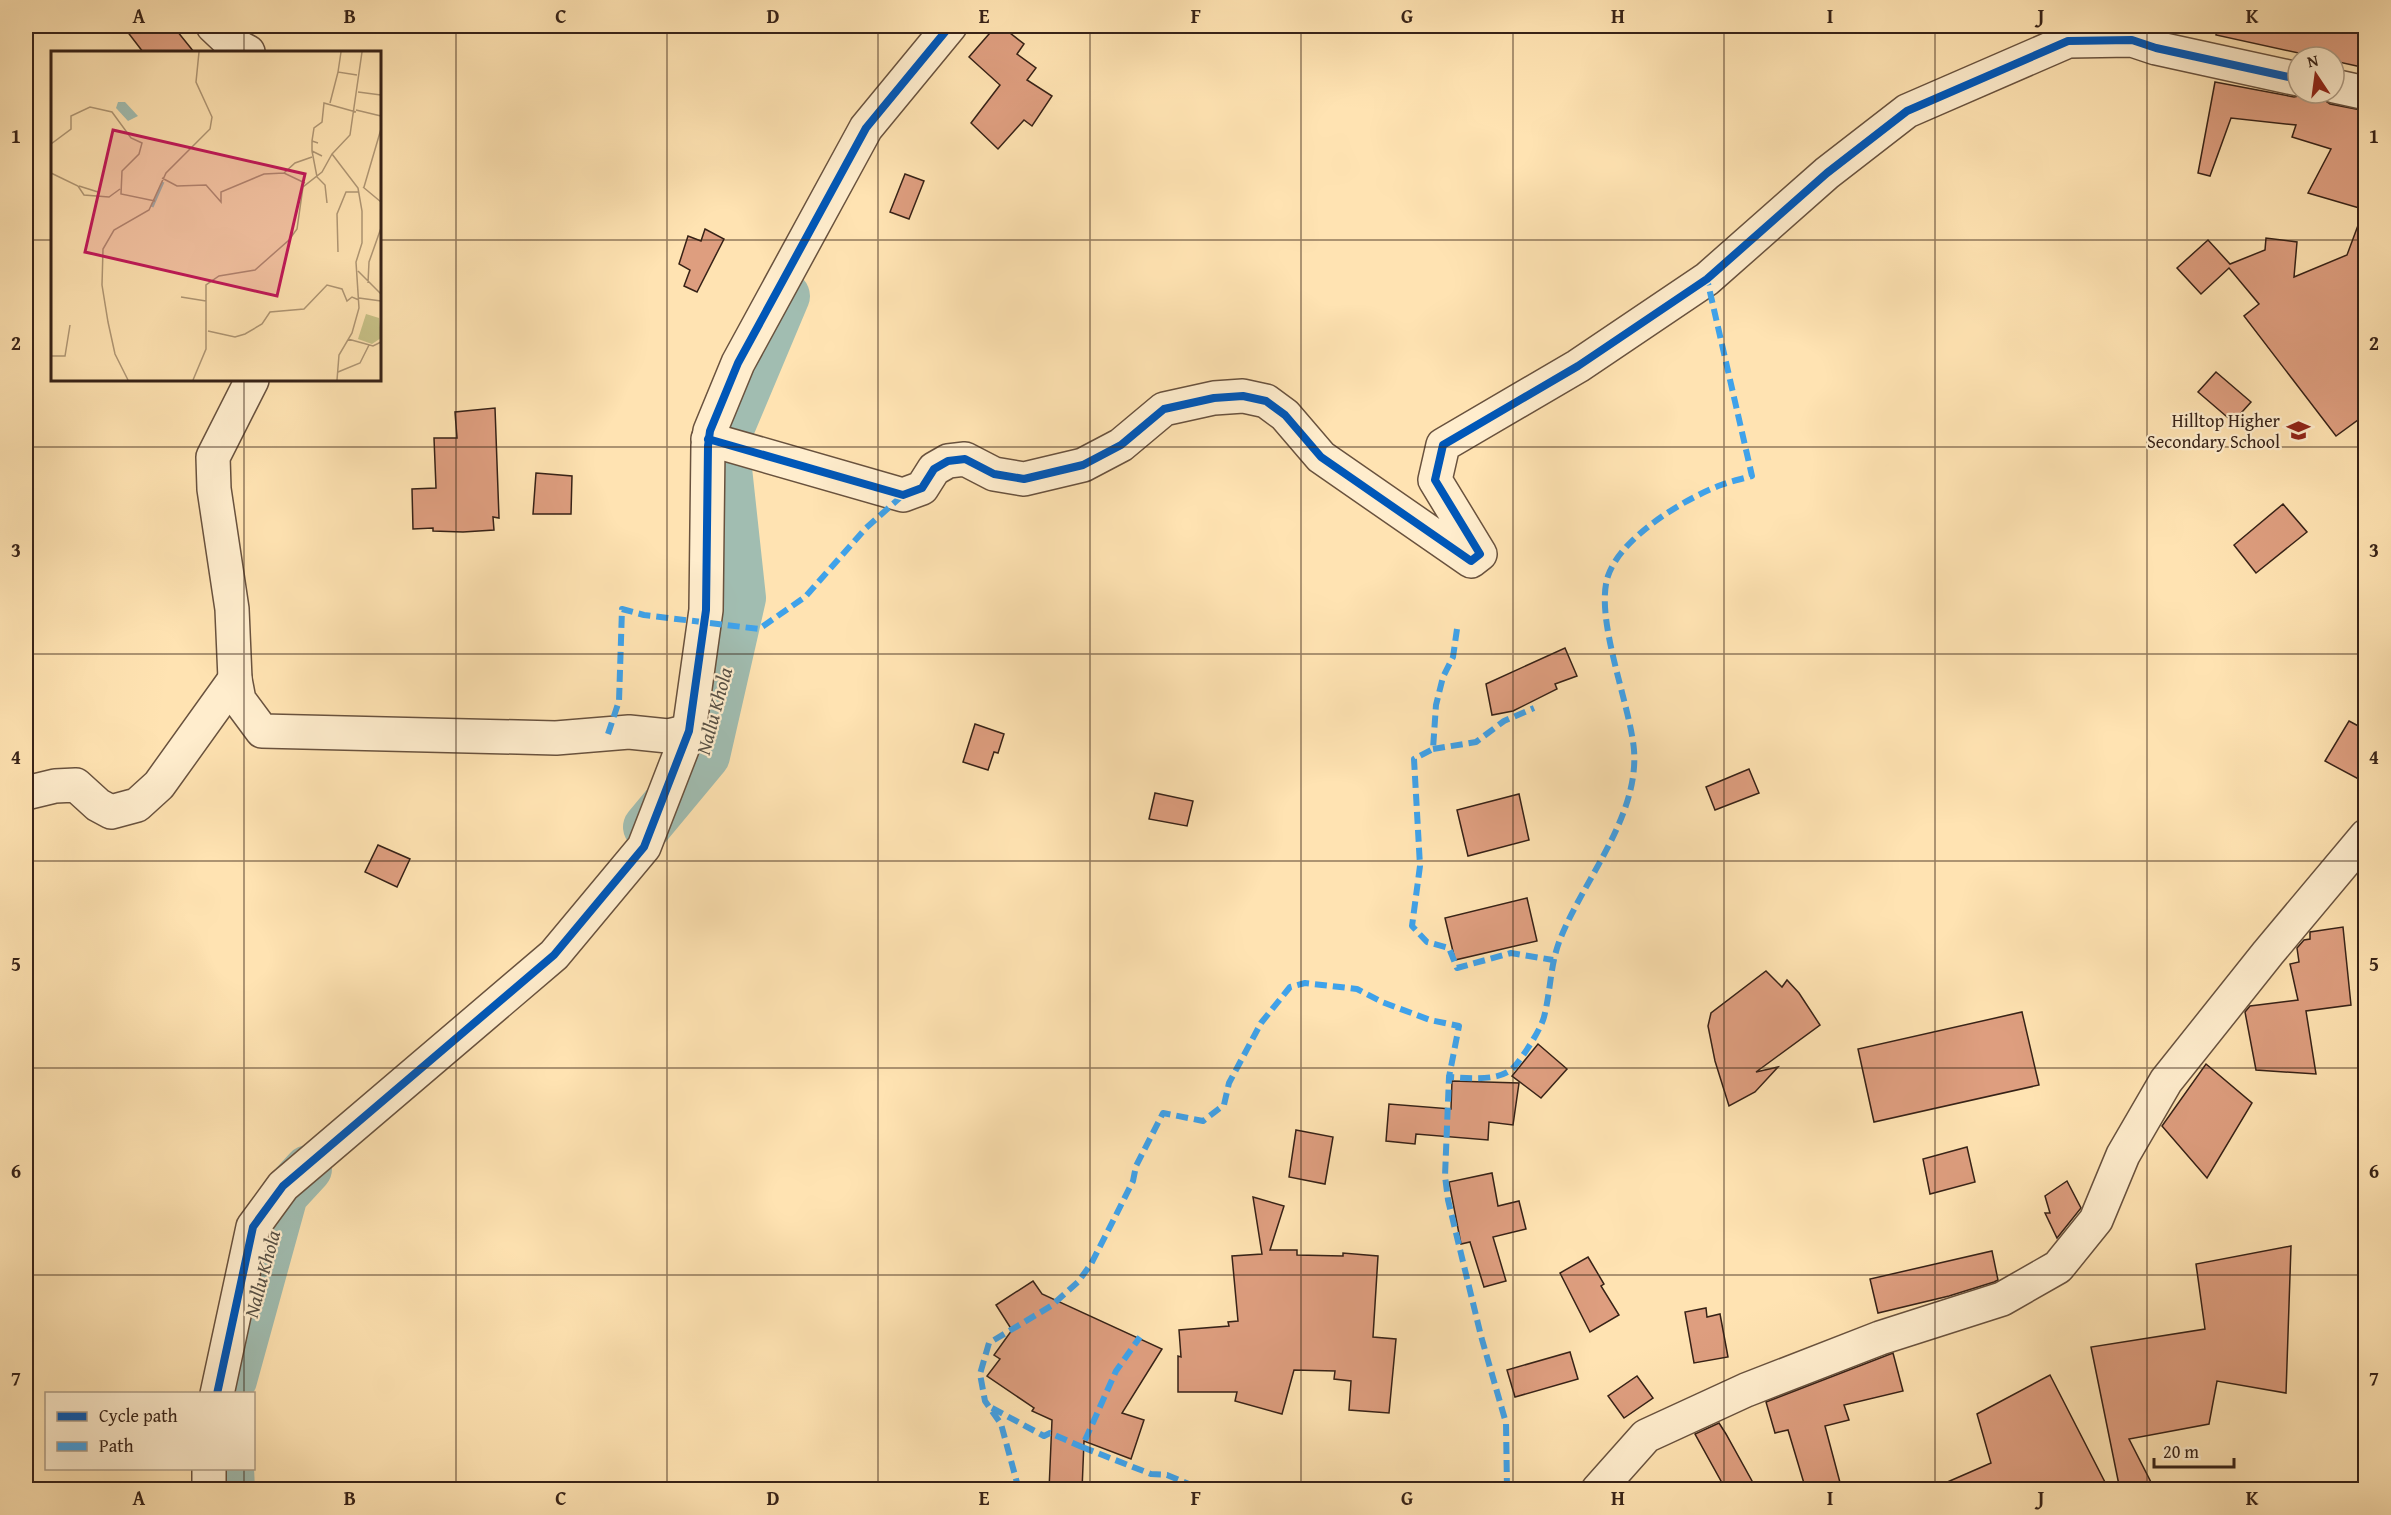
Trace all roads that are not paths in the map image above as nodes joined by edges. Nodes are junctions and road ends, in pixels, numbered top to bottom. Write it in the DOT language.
graph roads {
  1 [pos="213,26"];
  2 [pos="950,26"];
  3 [pos="2140,33"];
  4 [pos="246,51"];
  5 [pos="2286,76"];
  6 [pos="2346,89"];
  7 [pos="2366,93"];
  8 [pos="252,381"];
  9 [pos="708,440"];
  10 [pos="235,679"];
  11 [pos="689,731"];
  12 [pos="26,793"];
  13 [pos="2366,836"];
  14 [pos="217,1392"];
  15 [pos="208,1470"];
  16 [pos="209,1490"];
  17 [pos="1598,1490"];
  1 -- 4 [label="street"];
  2 -- 9 [label="street"];
  3 -- 5 [label="street"];
  3 -- 9 [label="street"];
  6 -- 7 [label="street"];
  8 -- 10 [label="street"];
  9 -- 11 [label="street"];
  10 -- 11 [label="street"];
  10 -- 12 [label="street"];
  11 -- 14 [label="street"];
  13 -- 17 [label="street"];
  15 -- 16 [label="street"];
}
